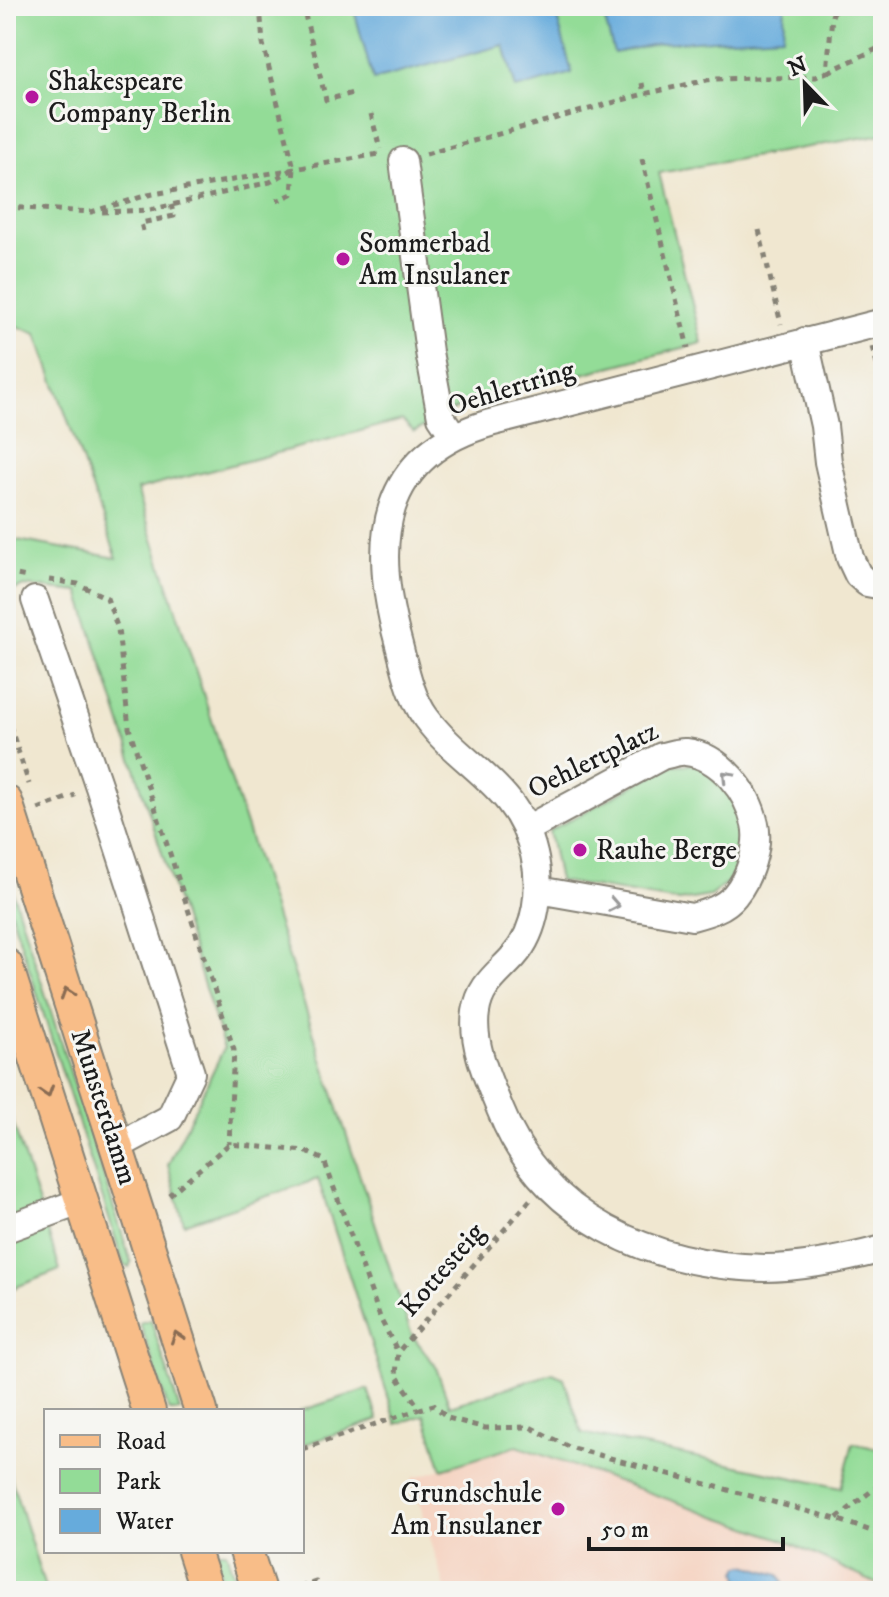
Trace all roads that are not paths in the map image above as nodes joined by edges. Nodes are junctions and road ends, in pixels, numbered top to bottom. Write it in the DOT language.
graph roads {
  1 [pos="403,161"];
  2 [pos="883,322"];
  3 [pos="805,341"];
  4 [pos="453,435"];
  5 [pos="883,586"];
  6 [pos="35,600"];
  7 [pos="6,802"];
  8 [pos="527,829"];
  9 [pos="538,890"];
  10 [pos="6,965"];
  11 [pos="116,1147"];
  12 [pos="82,1201"];
  13 [pos="6,1229"];
  14 [pos="883,1249"];
  15 [pos="157,1273"];
  16 [pos="110,1289"];
  17 [pos="148,1409"];
  18 [pos="200,1409"];
  19 [pos="195,1553"];
  20 [pos="247,1553"];
  21 [pos="207,1591"];
  22 [pos="259,1591"];
  1 -- 4 [label="street"];
  2 -- 3 [label="street, Oehlertring"];
  3 -- 4 [label="street, Oehlertring"];
  3 -- 5 [label="street"];
  4 -- 8 [label="street, Oehlertring"];
  6 -- 11 [label="street"];
  11 -- 7 [label="main road, Munsterdamm, one-way"];
  8 -- 9 [label="street, Oehlertring"];
  9 -- 8 [label="street, Oehlertplatz, one-way"];
  9 -- 14 [label="street, Oehlertring"];
  10 -- 12 [label="main road, Munsterdamm, one-way"];
  11 -- 15 [label="main road, Munsterdamm"];
  12 -- 13 [label="street"];
  12 -- 16 [label="main road, Munsterdamm"];
  15 -- 16 [label="main road"];
  18 -- 15 [label="main road, Munsterdamm, one-way"];
  16 -- 17 [label="main road, Munsterdamm"];
  19 -- 21 [label="main road"];
  20 -- 22 [label="main road"];
}
